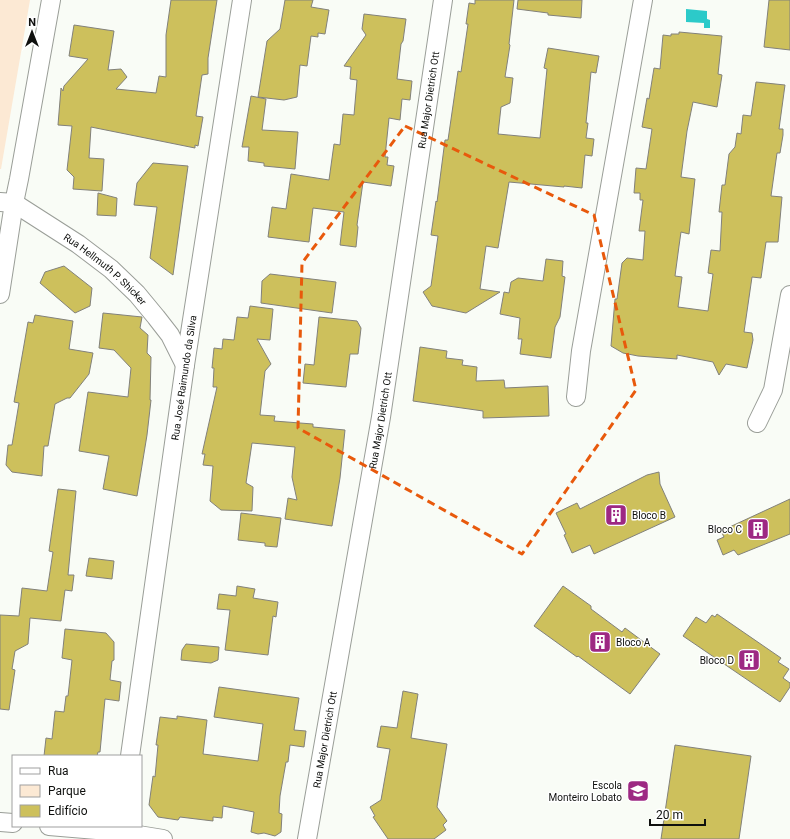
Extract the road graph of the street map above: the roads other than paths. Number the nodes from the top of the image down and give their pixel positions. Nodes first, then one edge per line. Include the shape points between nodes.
1 (51, 0) edge
2 (242, 0) edge
3 (443, 0) edge
4 (643, 0) edge
5 (7, 202) edge
6 (0, 294) edge
7 (790, 296) edge
8 (185, 365) junction
9 (576, 396) dead end
10 (757, 423) dead end
11 (130, 755) edge
12 (0, 822) edge
13 (12, 823) edge
14 (61, 827) edge
15 (120, 832) edge
16 (163, 839) edge
17 (306, 839) edge

1 - 5 street via 19,180
2 - 8 street, Rua José Raimundo da Silva
3 - 17 street, Rua Major Dietrich Ott via 381,417
4 - 9 street via 581,351
5 - 6 street
5 - 8 street, Rua Hellmuth P. Shicker via 78,244 111,269 137,294 170,335
7 - 10 street via 773,390
8 - 11 street, Rua José Raimundo da Silva
12 - 13 street
14 - 15 street
15 - 16 street

